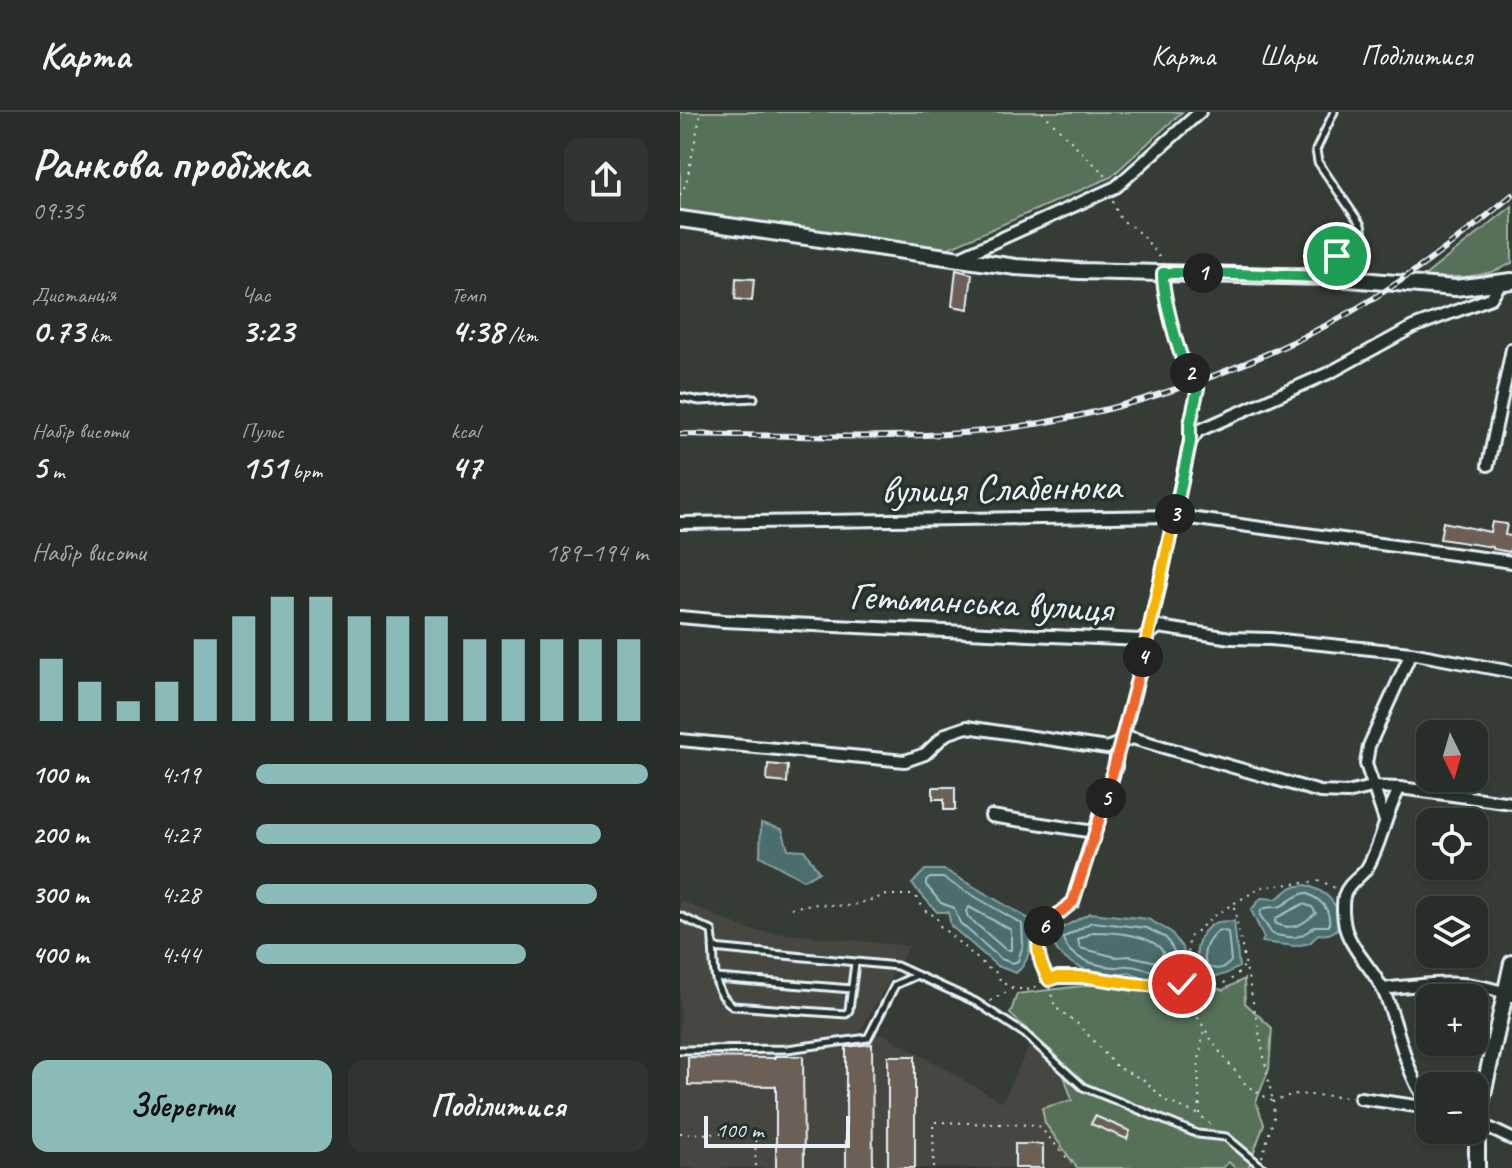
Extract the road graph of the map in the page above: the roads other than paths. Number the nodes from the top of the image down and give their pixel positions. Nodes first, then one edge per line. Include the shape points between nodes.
1 (1200, 112) edge
2 (1334, 112) edge
3 (680, 219) edge
4 (954, 260) junction
5 (1325, 277) junction
6 (1509, 278) edge
7 (1512, 349) edge
8 (680, 397) edge
9 (754, 398) dead end
10 (1488, 465) dead end
11 (1175, 516) junction
12 (680, 523) edge
13 (1512, 562) edge
14 (680, 617) edge
15 (1149, 635) junction
16 (1411, 653) junction
17 (1512, 672) edge
18 (680, 740) edge
19 (1119, 744) junction
20 (1372, 787) junction
21 (1400, 788) junction
22 (1512, 803) edge
23 (991, 816) dead end
24 (1385, 821) junction
25 (1094, 832) junction
26 (1075, 892) road end
27 (680, 916) edge
28 (713, 948) junction
29 (855, 963) junction
30 (1512, 963) edge
31 (918, 974) junction
32 (716, 978) junction
33 (852, 989) junction
34 (1383, 989) junction
35 (1508, 994) edge
36 (680, 1050) edge
37 (1488, 1072) edge
38 (1416, 1082) edge
39 (1360, 1098) road end
40 (1416, 1104) edge
41 (1488, 1127) edge
42 (1512, 1139) edge
43 (1476, 1144) edge
44 (1262, 1166) edge
45 (1477, 1168) edge

1 - 4 street via 1116,187
2 - 5 lane via 1316,150 1318,162 1364,233 1362,242 1330,263
3 - 4 street
4 - 5 street via 1079,271
5 - 6 street via 1455,288
6 - 11 street via 1491,298 1413,327 1331,372 1198,431 1190,442
7 - 10 street
8 - 9 lane
11 - 12 street, вулиця Слабенюка
11 - 13 street, вулиця Слабенюка
11 - 15 street
14 - 15 street, Гетьманська вулиця via 1125,640
15 - 16 street, Гетьманська вулиця via 1159,627
15 - 19 street
16 - 17 street, Гетьманська вулиця
16 - 20 street via 1369,746 1366,764
18 - 19 street via 905,761 967,727 1107,748
19 - 20 street via 1142,740 1320,792
19 - 25 street
20 - 21 street
20 - 24 street
21 - 22 street
21 - 24 street
23 - 25 street
24 - 34 street via 1365,870 1345,894 1345,929
25 - 26 street
27 - 28 lane via 708,927
28 - 29 lane
28 - 32 lane
29 - 31 lane via 897,966
29 - 33 lane
30 - 35 street
31 - 36 lane via 895,985 868,1038 787,1049
31 - 44 lane via 1025,1034 1083,1087 1198,1134 1226,1137
32 - 33 lane
32 - 33 lane via 733,1006 840,1015 849,1010
34 - 35 street via 1450,982
34 - 38 street
35 - 37 street
39 - 40 street
41 - 42 street
43 - 45 street

